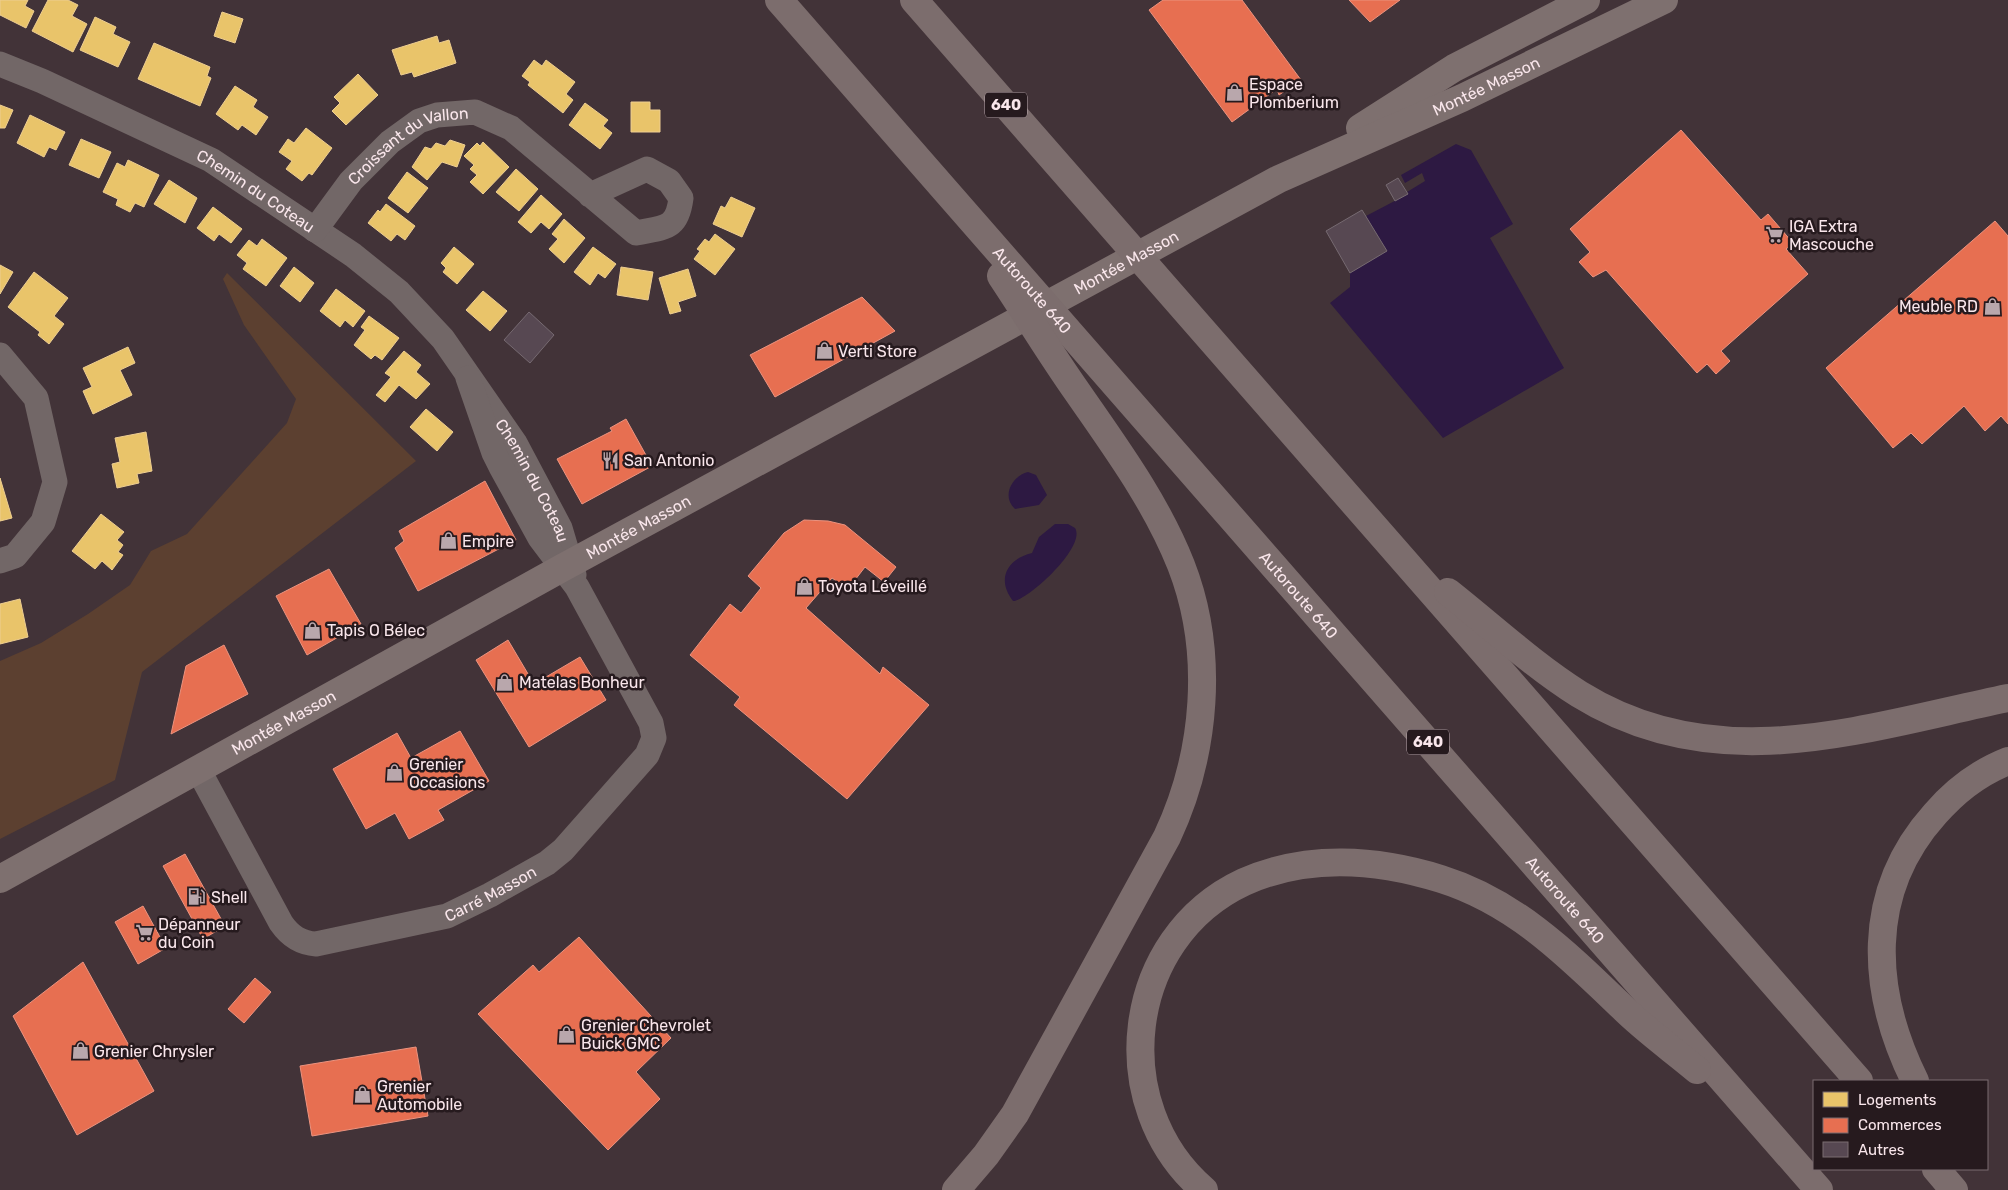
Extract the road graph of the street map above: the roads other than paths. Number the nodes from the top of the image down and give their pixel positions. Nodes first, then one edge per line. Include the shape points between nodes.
1 (779, 0) edge
2 (914, 0) edge
3 (1586, 0) edge
4 (1664, 0) edge
5 (0, 64) edge
6 (1279, 179) junction
7 (590, 195) dead end
8 (315, 230) junction
9 (998, 260) junction
10 (0, 355) edge
11 (1391, 546) junction
12 (0, 561) edge
13 (570, 573) junction
14 (2008, 698) edge
15 (2008, 761) edge
16 (198, 769) junction
17 (0, 879) edge
18 (1858, 1080) edge
19 (1915, 1080) edge
20 (1764, 1126) junction
21 (1937, 1170) edge
22 (1957, 1170) edge
23 (956, 1190) edge
24 (1204, 1190) edge
25 (1819, 1190) edge
26 (1954, 1190) edge
27 (1966, 1190) edge

1 - 9 highway via 949,195
2 - 11 highway, 640
3 - 6 main road, Montée Masson via 1454,68
4 - 6 main road, Montée Masson via 1462,98
5 - 8 street, Chemin du Coteau via 211,160
6 - 13 main road, Montée Masson
7 - 8 street, Croissant du Vallon via 511,128 475,112 437,115 419,121 390,142 351,181
8 - 13 street, Chemin du Coteau via 358,259 408,300 443,339 468,378 494,453 540,538
9 - 20 highway, Autoroute 640 / 640 via 1092,358
9 - 23 highway via 1068,377 1135,477 1181,565 1194,608 1201,654 1201,699 1196,748 1177,816 1157,857 1015,1114
10 - 12 street via 36,398 55,482 43,522 15,556
11 - 14 highway via 1580,694 1617,714 1683,735 1741,742 1806,740
11 - 18 highway, 640
13 - 16 main road, Montée Masson
13 - 16 street, Carré Masson via 651,723 652,746 564,850 469,907 447,916 327,942 309,943 292,936 281,923
15 - 19 highway via 1970,782 1930,820 1909,849 1888,898 1880,950 1883,985 1894,1031
16 - 17 main road, Montée Masson
20 - 24 highway via 1624,1009 1569,956 1494,902 1459,885 1415,872 1356,863 1317,863 1259,876 1212,902 1189,923 1169,949 1147,998 1142,1015 1140,1051 1148,1106 1175,1160
20 - 25 highway, Autoroute 640 / 640
21 - 26 highway
22 - 27 highway

